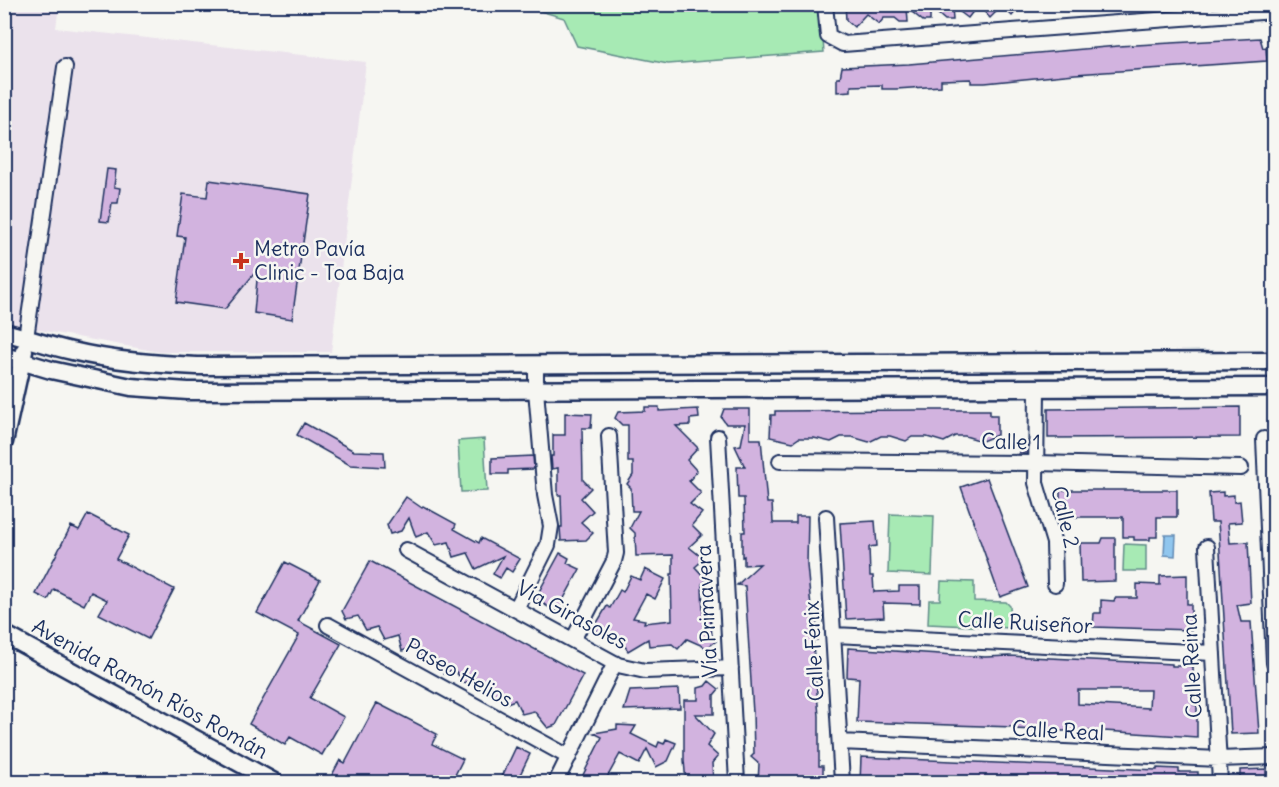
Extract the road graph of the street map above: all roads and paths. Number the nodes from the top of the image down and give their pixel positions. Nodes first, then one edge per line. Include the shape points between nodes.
1 (825, 4) edge
2 (1275, 11) edge
3 (65, 67) dead end
4 (4, 332) edge
5 (26, 338) junction
6 (4, 357) edge
7 (22, 361) junction
8 (1275, 361) edge
9 (1135, 362) junction
10 (956, 363) junction
11 (536, 364) junction
12 (1275, 387) edge
13 (1037, 388) junction
14 (536, 390) junction
15 (609, 436) dead end
16 (718, 437) dead end
17 (1264, 439) dead end
18 (4, 442) edge
19 (780, 461) dead end
20 (1036, 463) junction
21 (1241, 468) dead end
22 (826, 517) dead end
23 (1207, 547) dead end
24 (406, 550) dead end
25 (1054, 584) dead end
26 (516, 609) junction
27 (328, 626) dead end
28 (4, 634) edge
29 (834, 635) junction
30 (573, 640) junction
31 (1213, 653) junction
32 (615, 663) junction
33 (1275, 663) edge
34 (731, 668) junction
35 (840, 742) junction
36 (569, 757) junction
37 (1275, 757) edge
38 (1219, 759) junction
39 (274, 783) edge
40 (556, 783) edge
41 (737, 783) edge
42 (842, 783) edge
43 (1220, 783) edge

1 - 2 street via 828,36 843,44
3 - 5 street
4 - 5 street
5 - 7 street
5 - 11 street via 102,357 196,366
6 - 7 street
7 - 14 street via 131,387 188,391
7 - 18 street
8 - 9 street
9 - 10 street
9 - 13 street via 1122,369 1052,372 1039,380
10 - 11 street
10 - 13 street via 983,370 1020,370 1029,375
11 - 14 street
12 - 13 street
13 - 14 street
13 - 20 street, Calle 2
14 - 26 street via 551,526 548,545
15 - 30 street via 616,553
16 - 34 street, Vía Primavera
17 - 33 street
19 - 20 street, Calle 1
20 - 21 street, Calle 1
20 - 25 street, Calle 2 via 1035,483 1054,543
22 - 29 street, Calle Fénix
23 - 31 street, Calle Reina
24 - 26 street, Vía Girasoles
26 - 30 street, Vía Girasoles
27 - 36 street, Paseo Helios
28 - 39 street, Avenida Ramón Ríos Román
29 - 31 street, Calle Ruiseñor
29 - 35 street, Calle Fénix
30 - 32 street, Vía Girasoles
31 - 38 street, Calle Reina
32 - 34 street, Vía Girasoles via 645,670
32 - 36 street
34 - 41 street, Vía Primavera
35 - 38 street, Calle Real
35 - 42 street, Calle Fénix
36 - 40 street
37 - 38 street, Calle Real
38 - 43 street, Calle Reina

